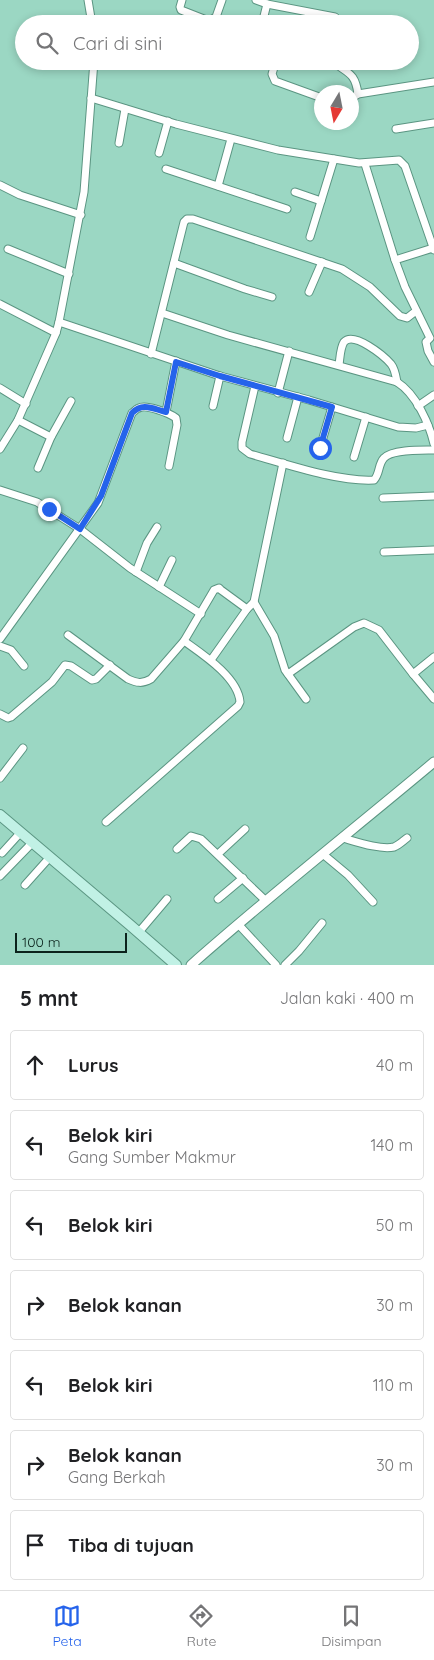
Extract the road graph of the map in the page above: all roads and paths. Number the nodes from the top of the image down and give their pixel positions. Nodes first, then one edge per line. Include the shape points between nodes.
1 (88, 0) edge
2 (182, 0) edge
3 (222, 0) edge
4 (256, 0) edge
5 (267, 4) junction
6 (90, 15) edge
7 (194, 15) edge
8 (217, 15) edge
9 (264, 15) edge
10 (324, 15) edge
11 (93, 70) edge
12 (273, 70) edge
13 (344, 70) edge
14 (434, 82) edge
15 (356, 85) edge
16 (314, 95) edge
17 (359, 95) edge
18 (91, 98) junction
19 (125, 108) junction
20 (168, 121) junction
21 (434, 123) edge
22 (396, 129) dead end
23 (231, 138) junction
24 (119, 143) dead end
25 (159, 153) dead end
26 (334, 159) junction
27 (365, 164) junction
28 (166, 169) dead end
29 (0, 185) edge
30 (218, 186) junction
31 (295, 192) dead end
32 (321, 201) junction
33 (287, 209) dead end
34 (81, 215) junction
35 (310, 238) dead end
36 (8, 249) dead end
37 (434, 249) edge
38 (395, 260) junction
39 (322, 262) junction
40 (174, 263) junction
41 (69, 274) junction
42 (310, 292) dead end
43 (272, 297) dead end
44 (0, 304) edge
45 (416, 311) junction
46 (162, 313) junction
47 (59, 322) junction
48 (56, 333) junction
49 (288, 351) junction
50 (152, 354) junction
51 (176, 362) junction
52 (434, 362) edge
53 (339, 365) junction
54 (220, 376) junction
55 (397, 382) junction
56 (255, 386) junction
57 (0, 388) edge
58 (278, 393) junction
59 (434, 395) edge
60 (298, 398) junction
61 (71, 401) dead end
62 (26, 404) junction
63 (213, 406) dead end
64 (418, 406) junction
65 (332, 407) junction
66 (166, 412) junction
67 (366, 418) junction
68 (18, 420) junction
69 (428, 425) junction
70 (51, 437) junction
71 (287, 438) dead end
72 (434, 444) edge
73 (320, 448) dead end
74 (0, 449) edge
75 (434, 450) edge
76 (354, 458) dead end
77 (283, 463) junction
78 (169, 466) dead end
79 (38, 468) dead end
80 (0, 490) edge
81 (434, 496) edge
82 (384, 498) dead end
83 (157, 527) dead end
84 (80, 529) junction
85 (434, 550) edge
86 (384, 552) dead end
87 (172, 560) dead end
88 (136, 572) junction
89 (159, 587) junction
90 (254, 602) junction
91 (247, 609) junction
92 (201, 614) junction
93 (68, 635) dead end
94 (0, 639) edge
95 (184, 641) junction
96 (0, 646) edge
97 (434, 657) edge
98 (211, 660) junction
99 (110, 665) junction
100 (24, 666) dead end
101 (288, 674) junction
102 (413, 674) junction
103 (306, 699) dead end
104 (434, 699) edge
105 (0, 714) edge
106 (23, 748) dead end
107 (434, 762) edge
108 (0, 778) edge
109 (1, 817) edge
110 (106, 822) dead end
111 (245, 829) dead end
112 (22, 832) junction
113 (343, 838) junction
114 (407, 838) dead end
115 (33, 842) junction
116 (177, 849) dead end
117 (2, 853) dead end
118 (218, 854) junction
119 (324, 855) junction
120 (50, 857) junction
121 (0, 876) edge
122 (243, 878) junction
123 (24, 885) dead end
124 (166, 899) dead end
125 (218, 899) dead end
126 (266, 901) junction
127 (373, 902) dead end
128 (322, 923) dead end
129 (238, 924) junction
130 (139, 932) junction
131 (176, 965) edge
132 (191, 965) edge
133 (276, 965) edge
134 (285, 965) edge

1 - 6 street
2 - 7 street via 181,10
3 - 8 street
4 - 5 street
5 - 9 street
5 - 10 street
11 - 18 street
12 - 16 street via 273,79
13 - 15 street via 354,77
14 - 17 street
18 - 19 street
18 - 34 street
19 - 20 street
19 - 24 street
20 - 23 street
20 - 25 street
21 - 22 street
23 - 26 street
23 - 30 street
26 - 27 street
26 - 32 street
27 - 37 street via 403,162
27 - 38 street
28 - 30 street
29 - 34 street
30 - 33 street
31 - 32 street
32 - 35 street
34 - 41 street
36 - 41 street
37 - 38 street
38 - 45 street
39 - 40 street via 187,219
39 - 42 street
39 - 45 street via 359,279 400,316 407,318
40 - 43 street
40 - 46 street
41 - 47 street
44 - 48 street
45 - 52 street via 430,338 426,347
46 - 49 street
46 - 50 street
47 - 48 street
47 - 50 street
48 - 62 street
49 - 53 street
49 - 58 street
50 - 51 street
51 - 54 street
51 - 66 street
53 - 55 street
53 - 55 street via 344,343 358,340 391,364
54 - 56 street
54 - 63 street
55 - 64 street
56 - 58 street
56 - 77 street via 242,448 250,454
57 - 62 street
58 - 60 street
59 - 64 street
60 - 65 street
60 - 71 street
61 - 70 street
62 - 68 street
64 - 69 street
65 - 67 street
65 - 73 street
66 - 78 street via 176,418 177,424
66 - 84 street via 142,406 132,413 101,496
67 - 69 street via 398,427
67 - 76 street
68 - 70 street
68 - 74 street
69 - 72 street
70 - 79 street
75 - 77 street via 406,451 387,456 374,480 344,478
77 - 90 street
80 - 84 street via 37,502
81 - 82 street
83 - 88 street
84 - 88 street
84 - 94 street
85 - 86 street
87 - 89 street
88 - 89 street
89 - 92 street
90 - 91 street
90 - 101 street via 274,636
91 - 92 street via 216,588
91 - 98 street
92 - 95 street
93 - 99 street
95 - 98 street
95 - 99 street via 145,683 137,683
96 - 100 street via 11,650
97 - 102 street
98 - 110 street via 240,696 238,706
99 - 105 street via 92,680 65,665 52,682 11,717
101 - 102 street via 364,623 379,630
101 - 103 street
102 - 104 street
106 - 108 street
107 - 113 street
109 - 112 main road
111 - 118 street
112 - 115 main road
112 - 117 street
113 - 114 street via 361,844 391,847
113 - 119 street
115 - 120 main road
115 - 121 street
116 - 118 street via 194,836 201,838
118 - 122 street
119 - 126 street
119 - 127 street
120 - 123 street
120 - 130 main road
122 - 125 street
122 - 126 street
124 - 130 street
126 - 129 street
128 - 134 street
129 - 132 street
129 - 133 street
130 - 131 main road

